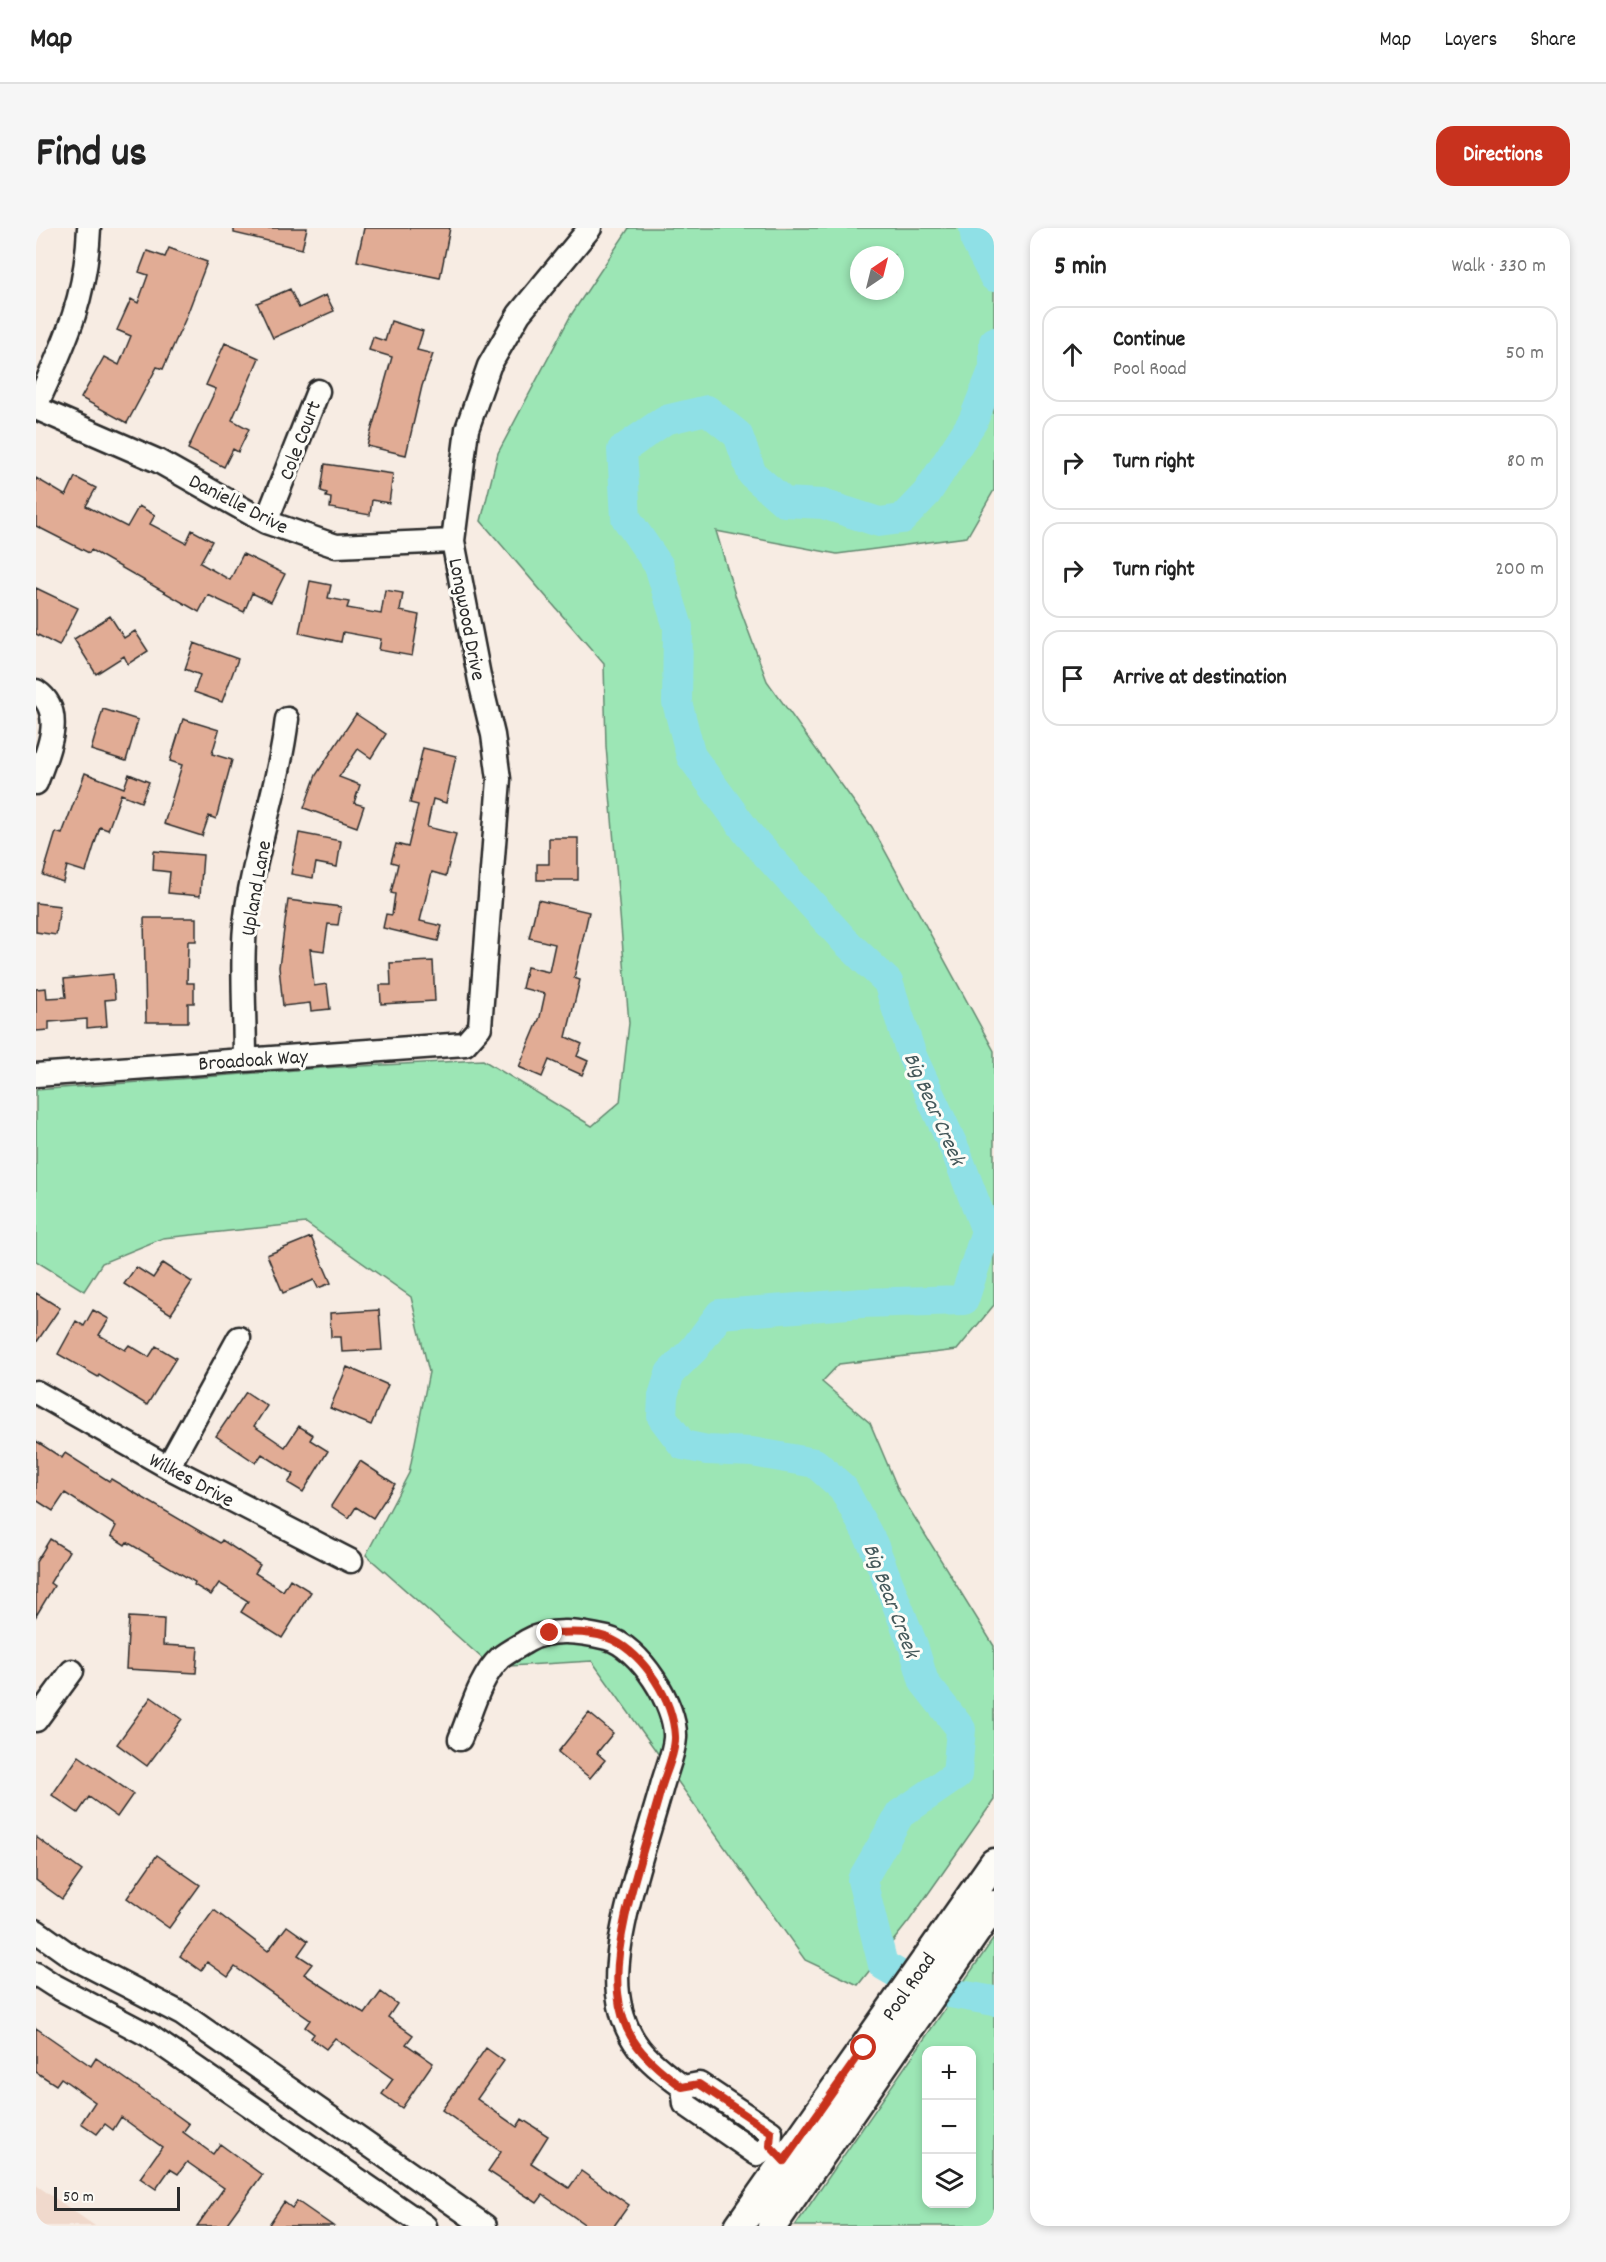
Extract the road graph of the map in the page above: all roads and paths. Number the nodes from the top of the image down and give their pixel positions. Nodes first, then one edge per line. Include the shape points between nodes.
1 (89, 228) edge
2 (590, 228) edge
3 (318, 391) dead end
4 (36, 407) edge
5 (266, 522) junction
6 (453, 541) junction
7 (36, 691) edge
8 (287, 719) dead end
9 (36, 783) edge
10 (469, 1041) joint
11 (245, 1060) junction
12 (36, 1075) edge
13 (239, 1338) dead end
14 (36, 1392) edge
15 (168, 1467) junction
16 (351, 1561) dead end
17 (72, 1671) dead end
18 (36, 1720) edge
19 (460, 1739) dead end
20 (994, 1863) edge
21 (994, 1905) edge
22 (36, 1931) edge
23 (36, 1974) edge
24 (198, 2025) junction
25 (176, 2055) junction
26 (874, 2056) junction
27 (682, 2087) junction
28 (730, 2104) junction
29 (327, 2116) junction
30 (714, 2124) junction
31 (306, 2145) junction
32 (787, 2161) junction
33 (452, 2203) junction
34 (425, 2226) edge
35 (436, 2226) edge
36 (485, 2226) edge
37 (739, 2226) edge
38 (772, 2226) edge

1 - 4 street via 87,268 71,329
2 - 6 street, Longwood Drive via 519,314 489,366 467,429
3 - 5 street, Cole Court
4 - 5 street, Danielle Drive via 158,461
5 - 6 street, Danielle Drive via 336,546
6 - 10 street, Longwood Drive via 500,779 480,1027
7 - 9 street via 52,711 54,725
8 - 11 street, Upland Lane via 282,761 250,891 244,941
10 - 11 street, Broadoak Way
11 - 12 street, Broadoak Way
13 - 15 street
14 - 15 street, Wilkes Drive
15 - 16 street, Wilkes Drive
17 - 18 street
19 - 27 street via 486,1677 500,1658 530,1639 550,1633 578,1632 612,1640 642,1663 666,1699 675,1737 619,1942 618,1994 631,2040 649,2062
20 - 26 main road, Pool Road
21 - 26 main road, Pool Road
22 - 24 street via 74,1958
23 - 25 street via 148,2035
24 - 25 street
24 - 29 street
25 - 31 street
26 - 32 main road, Pool Road
27 - 28 street via 699,2084
27 - 30 street via 685,2104
28 - 30 street
28 - 32 street via 771,2132
29 - 31 street
29 - 33 street
30 - 32 street via 757,2154
31 - 34 street
32 - 37 main road, Pool Road
32 - 38 main road, Pool Road
33 - 35 street
33 - 36 street

